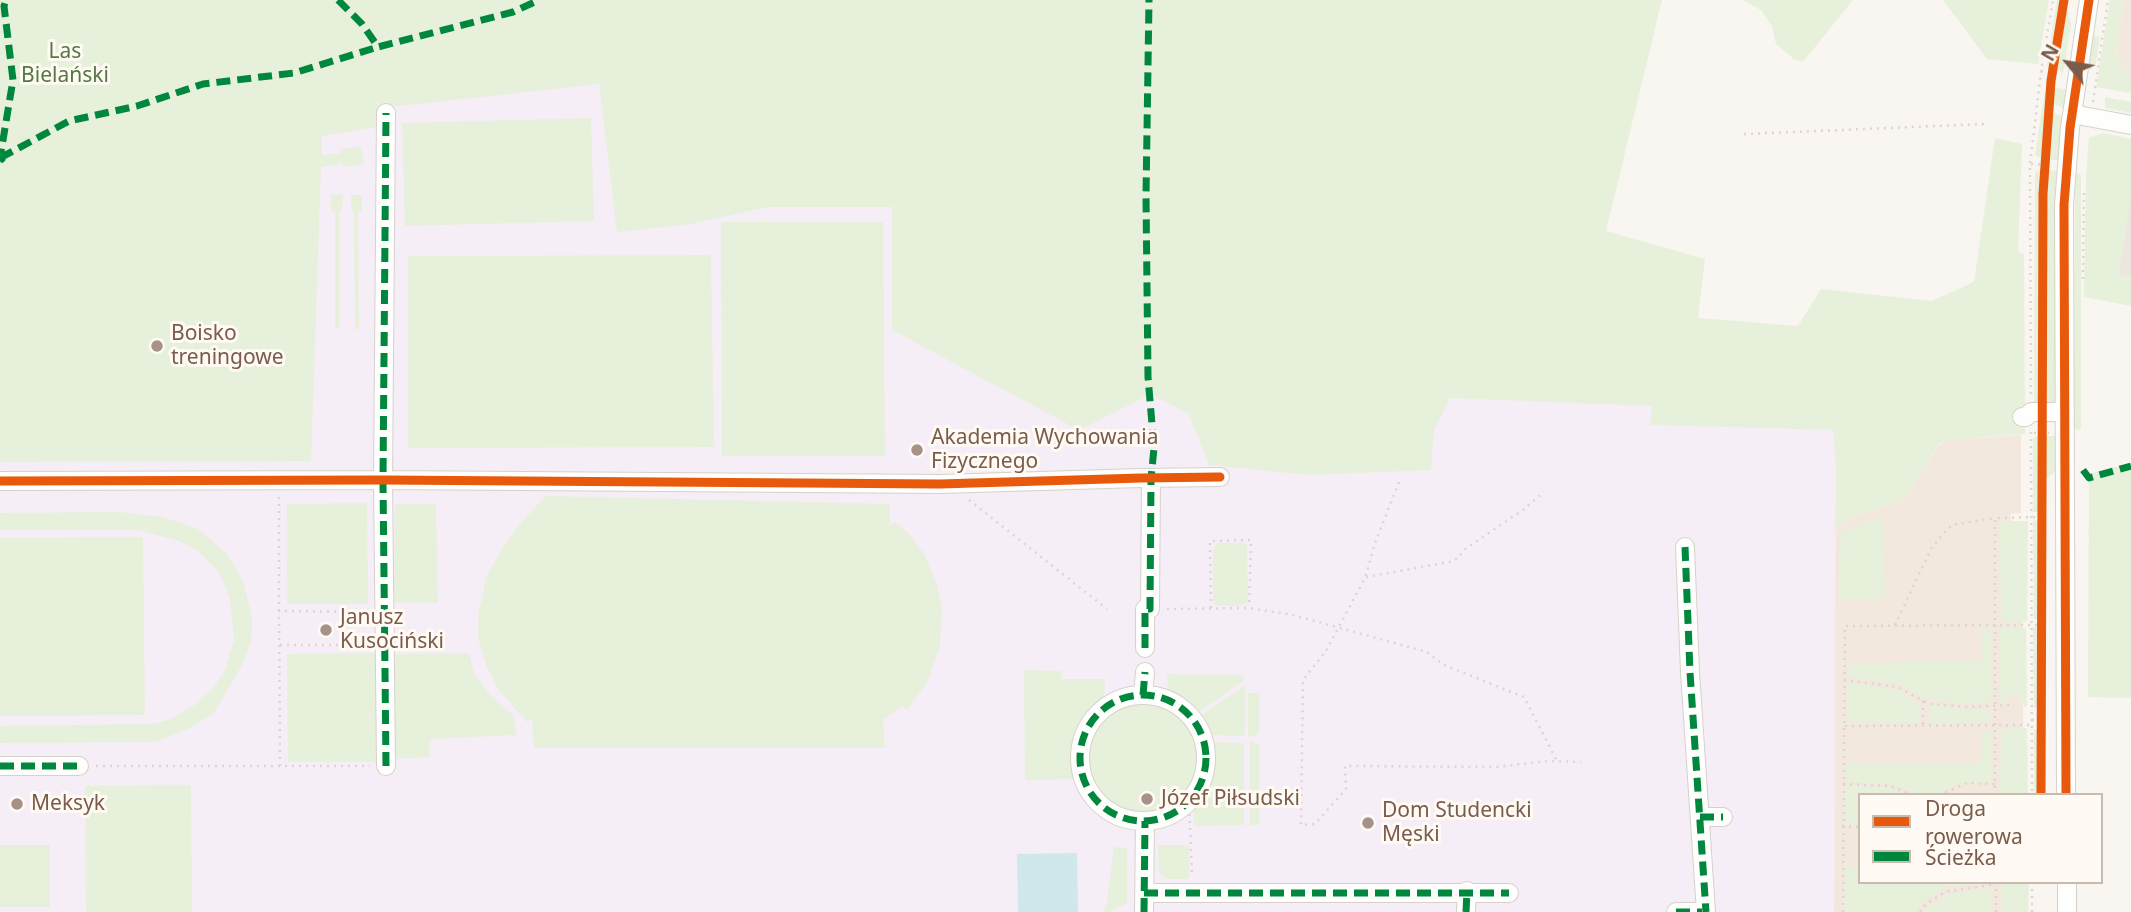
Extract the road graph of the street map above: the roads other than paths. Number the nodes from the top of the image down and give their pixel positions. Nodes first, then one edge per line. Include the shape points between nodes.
1 (2089, 0) edge
2 (386, 113) dead end
3 (2071, 114) junction
4 (2131, 125) edge
5 (2065, 412) junction
6 (2022, 417) dead end
7 (1220, 477) dead end
8 (1150, 479) junction
9 (383, 480) junction
10 (0, 481) edge
11 (1685, 547) dead end
12 (1145, 648) dead end
13 (1145, 672) dead end
14 (1143, 695) junction
15 (386, 765) road end
16 (0, 766) edge
17 (79, 766) road end
18 (2066, 793) edge
19 (1700, 817) junction
20 (1723, 817) dead end
21 (1145, 821) junction
22 (2067, 884) edge
23 (1467, 891) junction
24 (1144, 893) junction
25 (1509, 893) dead end
26 (1144, 912) edge
27 (1466, 912) edge
28 (1676, 912) edge
29 (1704, 912) edge
30 (2067, 912) edge

1 - 3 street
2 - 9 street
3 - 4 street
3 - 5 street via 2064,196
5 - 6 street via 2031,412
5 - 18 street
7 - 8 street
8 - 9 street via 949,484
8 - 12 street via 1150,609 1145,609
9 - 10 street
9 - 15 street
11 - 19 street
13 - 14 street
14 - 21 street via 1165,698 1182,708 1204,739 1207,759 1203,778 1181,809
14 - 21 street via 1104,708 1089,725 1081,746 1080,769 1088,790 1102,807 1122,818
16 - 17 street
19 - 20 street
19 - 29 street
21 - 24 street
22 - 30 street
23 - 24 street
23 - 25 street
23 - 27 street
24 - 26 street
28 - 29 street

